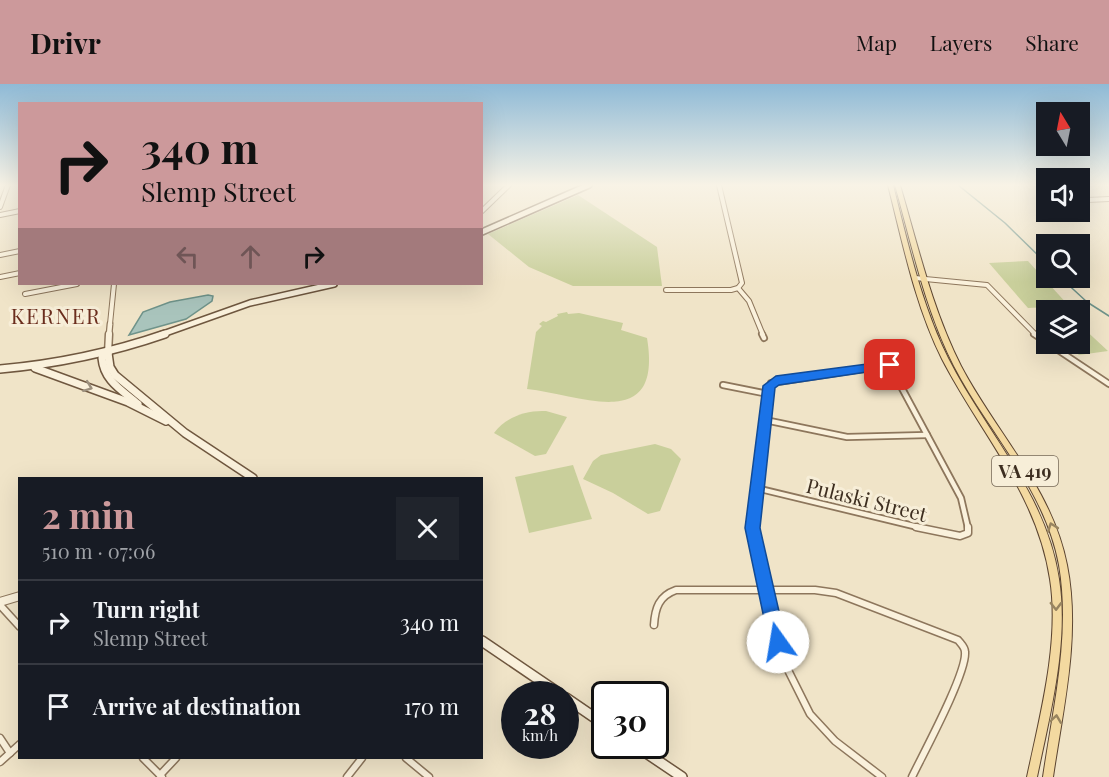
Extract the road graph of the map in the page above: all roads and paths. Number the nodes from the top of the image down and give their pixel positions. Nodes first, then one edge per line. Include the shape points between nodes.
1 (515, 217) edge
2 (727, 217) edge
3 (900, 217) edge
4 (905, 217) edge
5 (483, 232) edge
6 (18, 251) edge
7 (0, 255) edge
8 (18, 273) edge
9 (0, 277) edge
10 (920, 278) junction
11 (72, 285) edge
12 (114, 285) edge
13 (330, 285) edge
14 (738, 288) junction
15 (666, 290) dead end
16 (25, 294) dead end
17 (110, 324) joint
18 (764, 338) dead end
19 (882, 343) dead end
20 (108, 353) junction
21 (890, 365) junction
22 (33, 367) junction
23 (0, 369) edge
24 (1109, 384) edge
25 (723, 385) dead end
26 (768, 394) junction
27 (142, 407) junction
28 (765, 420) junction
29 (178, 427) junction
30 (927, 435) junction
31 (252, 477) edge
32 (756, 488) junction
33 (766, 590) junction
34 (18, 597) edge
35 (0, 603) edge
36 (654, 624) dead end
37 (18, 625) edge
38 (483, 642) edge
39 (541, 681) edge
40 (0, 738) edge
41 (18, 746) edge
42 (10, 753) junction
43 (144, 759) edge
44 (175, 759) edge
45 (361, 759) edge
46 (407, 759) edge
47 (655, 759) edge
48 (0, 762) edge
49 (161, 776) edge
50 (347, 777) edge
51 (429, 777) edge
52 (682, 777) edge
53 (882, 777) edge
54 (912, 777) edge
55 (1032, 777) edge
56 (1048, 777) edge

1 - 5 main road
2 - 14 street via 743,280
3 - 10 main road, VA 419
4 - 10 main road, VA 419
6 - 7 street
8 - 9 street
10 - 24 street via 989,286 1022,324
10 -> 55 main road, VA 419 via 928,320 945,357 1023,485 1047,544 1057,622
56 -> 10 main road, VA 419 via 1067,627 1063,563 1036,489 961,372
11 - 16 street
12 - 17 street
13 - 20 main road via 250,303
14 - 15 street
14 - 18 street via 749,301
17 - 20 street
19 - 21 street
20 - 22 main road
20 - 27 main road via 102,358 106,377
20 - 29 main road via 115,375
21 - 26 street via 776,381 769,386
21 - 30 street
22 - 23 main road
22 -> 27 main road
25 - 26 street
26 - 28 street
27 - 29 main road
28 - 30 street via 847,437
28 - 32 street
29 - 31 main road
30 - 32 street, Pulaski Street via 961,498 969,530 966,535 938,532
32 - 33 street via 753,528
33 - 36 street via 670,592 658,602
33 - 53 street via 783,660 810,714 835,741
33 - 54 street via 836,593 960,643 966,651 959,673
34 - 35 street
35 - 37 street
38 - 39 main road
40 - 42 street
41 - 42 street
42 - 48 street
43 - 49 street
44 - 49 street
45 - 50 street
46 - 51 street
47 - 52 main road

